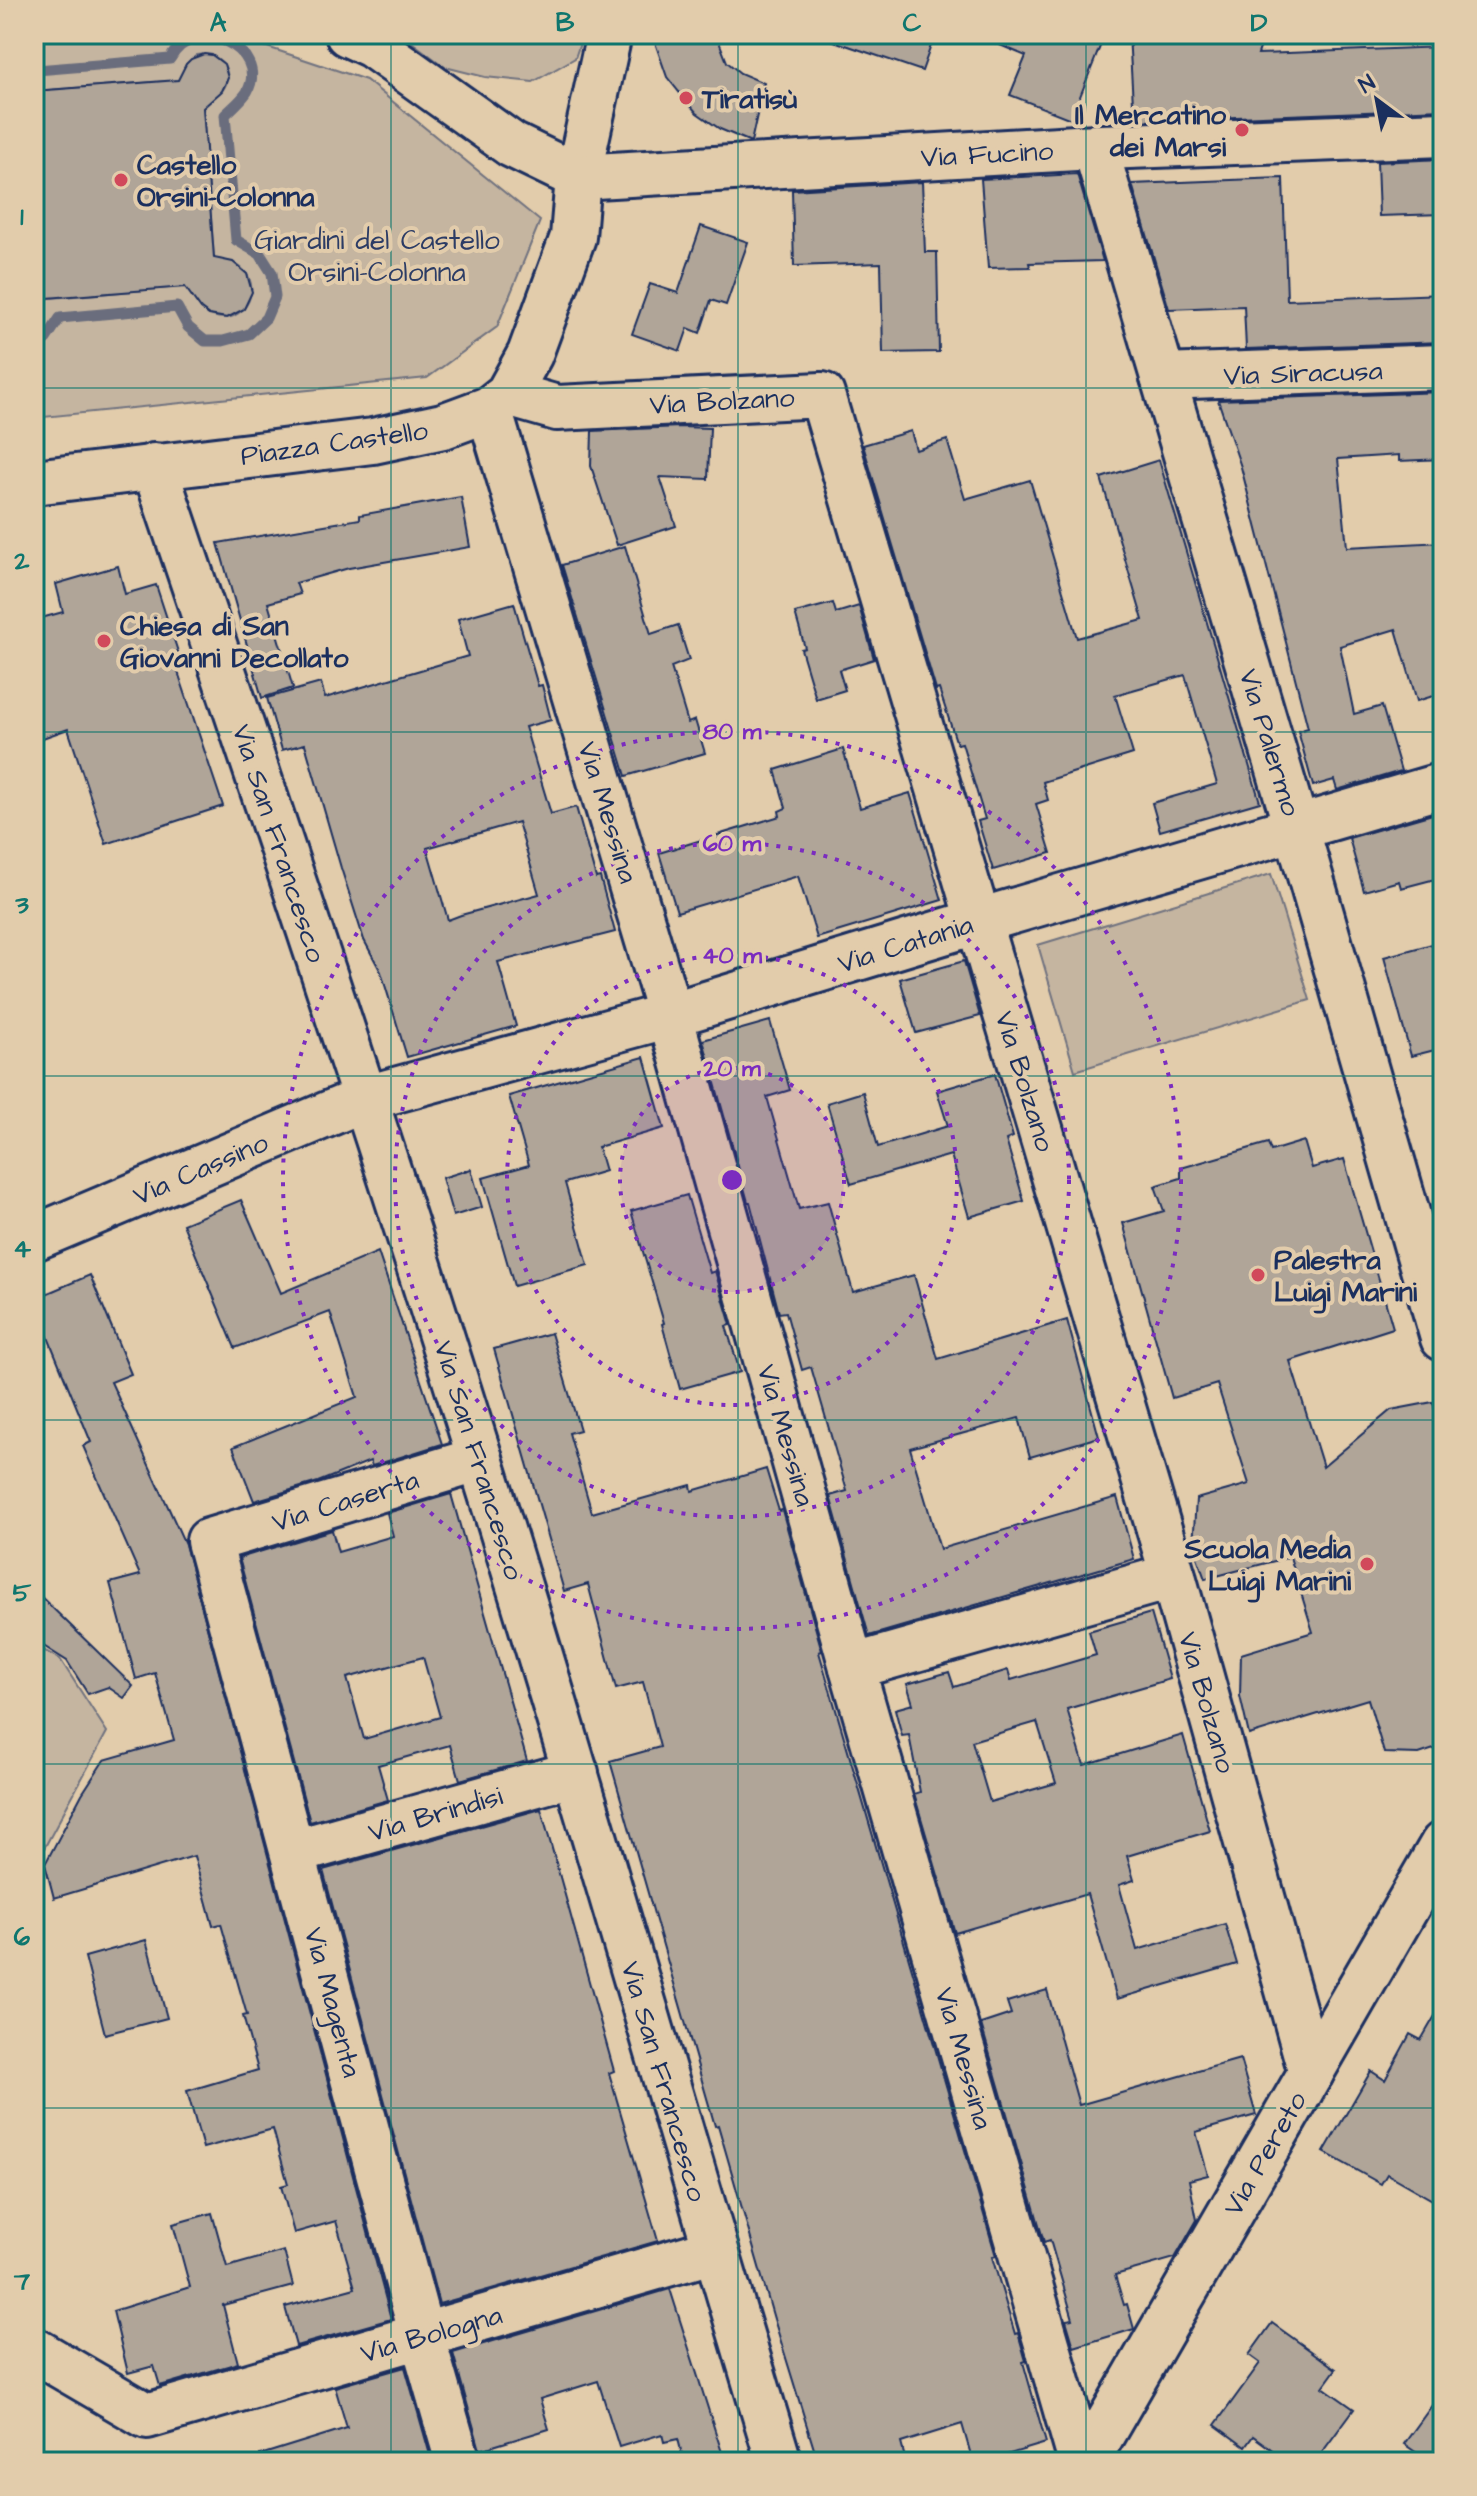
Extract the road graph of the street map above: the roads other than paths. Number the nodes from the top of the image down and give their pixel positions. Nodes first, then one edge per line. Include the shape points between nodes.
1 (348, 34) edge
2 (609, 34) edge
3 (1443, 134) edge
4 (1095, 147) junction
5 (578, 177) junction
6 (1443, 367) edge
7 (1163, 377) junction
8 (498, 401) junction
9 (154, 466) junction
10 (34, 482) edge
11 (1443, 785) edge
12 (1296, 827) junction
13 (979, 921) junction
14 (670, 1015) junction
15 (366, 1098) junction
16 (34, 1238) edge
17 (1443, 1338) edge
18 (480, 1459) junction
19 (209, 1541) joint
20 (1173, 1576) junction
21 (852, 1667) junction
22 (576, 1773) junction
23 (1443, 1844) edge
24 (294, 1852) junction
25 (1311, 2073) junction
26 (715, 2250) junction
27 (422, 2336) junction
28 (34, 2350) edge
29 (458, 2462) edge
30 (779, 2462) edge
31 (1084, 2462) edge

1 - 5 street via 372,45 512,145
2 - 5 street
3 - 4 street, Via Fucino
4 - 5 street, Via Fucino
4 - 7 street, Via Palermo
5 - 8 street via 573,237 530,354
6 - 7 street, Via Siracusa
7 - 12 street, Via Palermo
8 - 9 street, Piazza Castello via 443,426 373,441
8 - 13 street, Via Bolzano via 557,408 822,395
8 - 14 street, Via Messina
9 - 10 street, Piazza Castello
9 - 15 street, Via San Francesco
11 - 12 street, Via Catania
12 - 13 street, Via Catania
12 - 17 street, Via Palermo
13 - 14 street, Via Catania
13 - 20 street, Via Bolzano
14 - 15 street, Via Catania
14 - 21 street, Via Messina
15 - 16 street, Via Cassino
15 - 18 street, Via San Francesco
18 - 19 street, Via Caserta
18 - 22 street, Via San Francesco
19 - 24 street, Via Magenta
20 - 21 street
20 - 25 street, Via Bolzano
21 - 31 street, Via Messina
22 - 24 street, Via Brindisi
22 - 26 street, Via San Francesco
23 - 25 street, Via Pereto
24 - 27 street, Via Magenta
25 - 31 street, Via Pereto
26 - 27 street, Via Bologna
26 - 30 street, Via San Francesco
27 - 28 street, Via Bologna via 147,2416
27 - 29 street, Via Magenta

